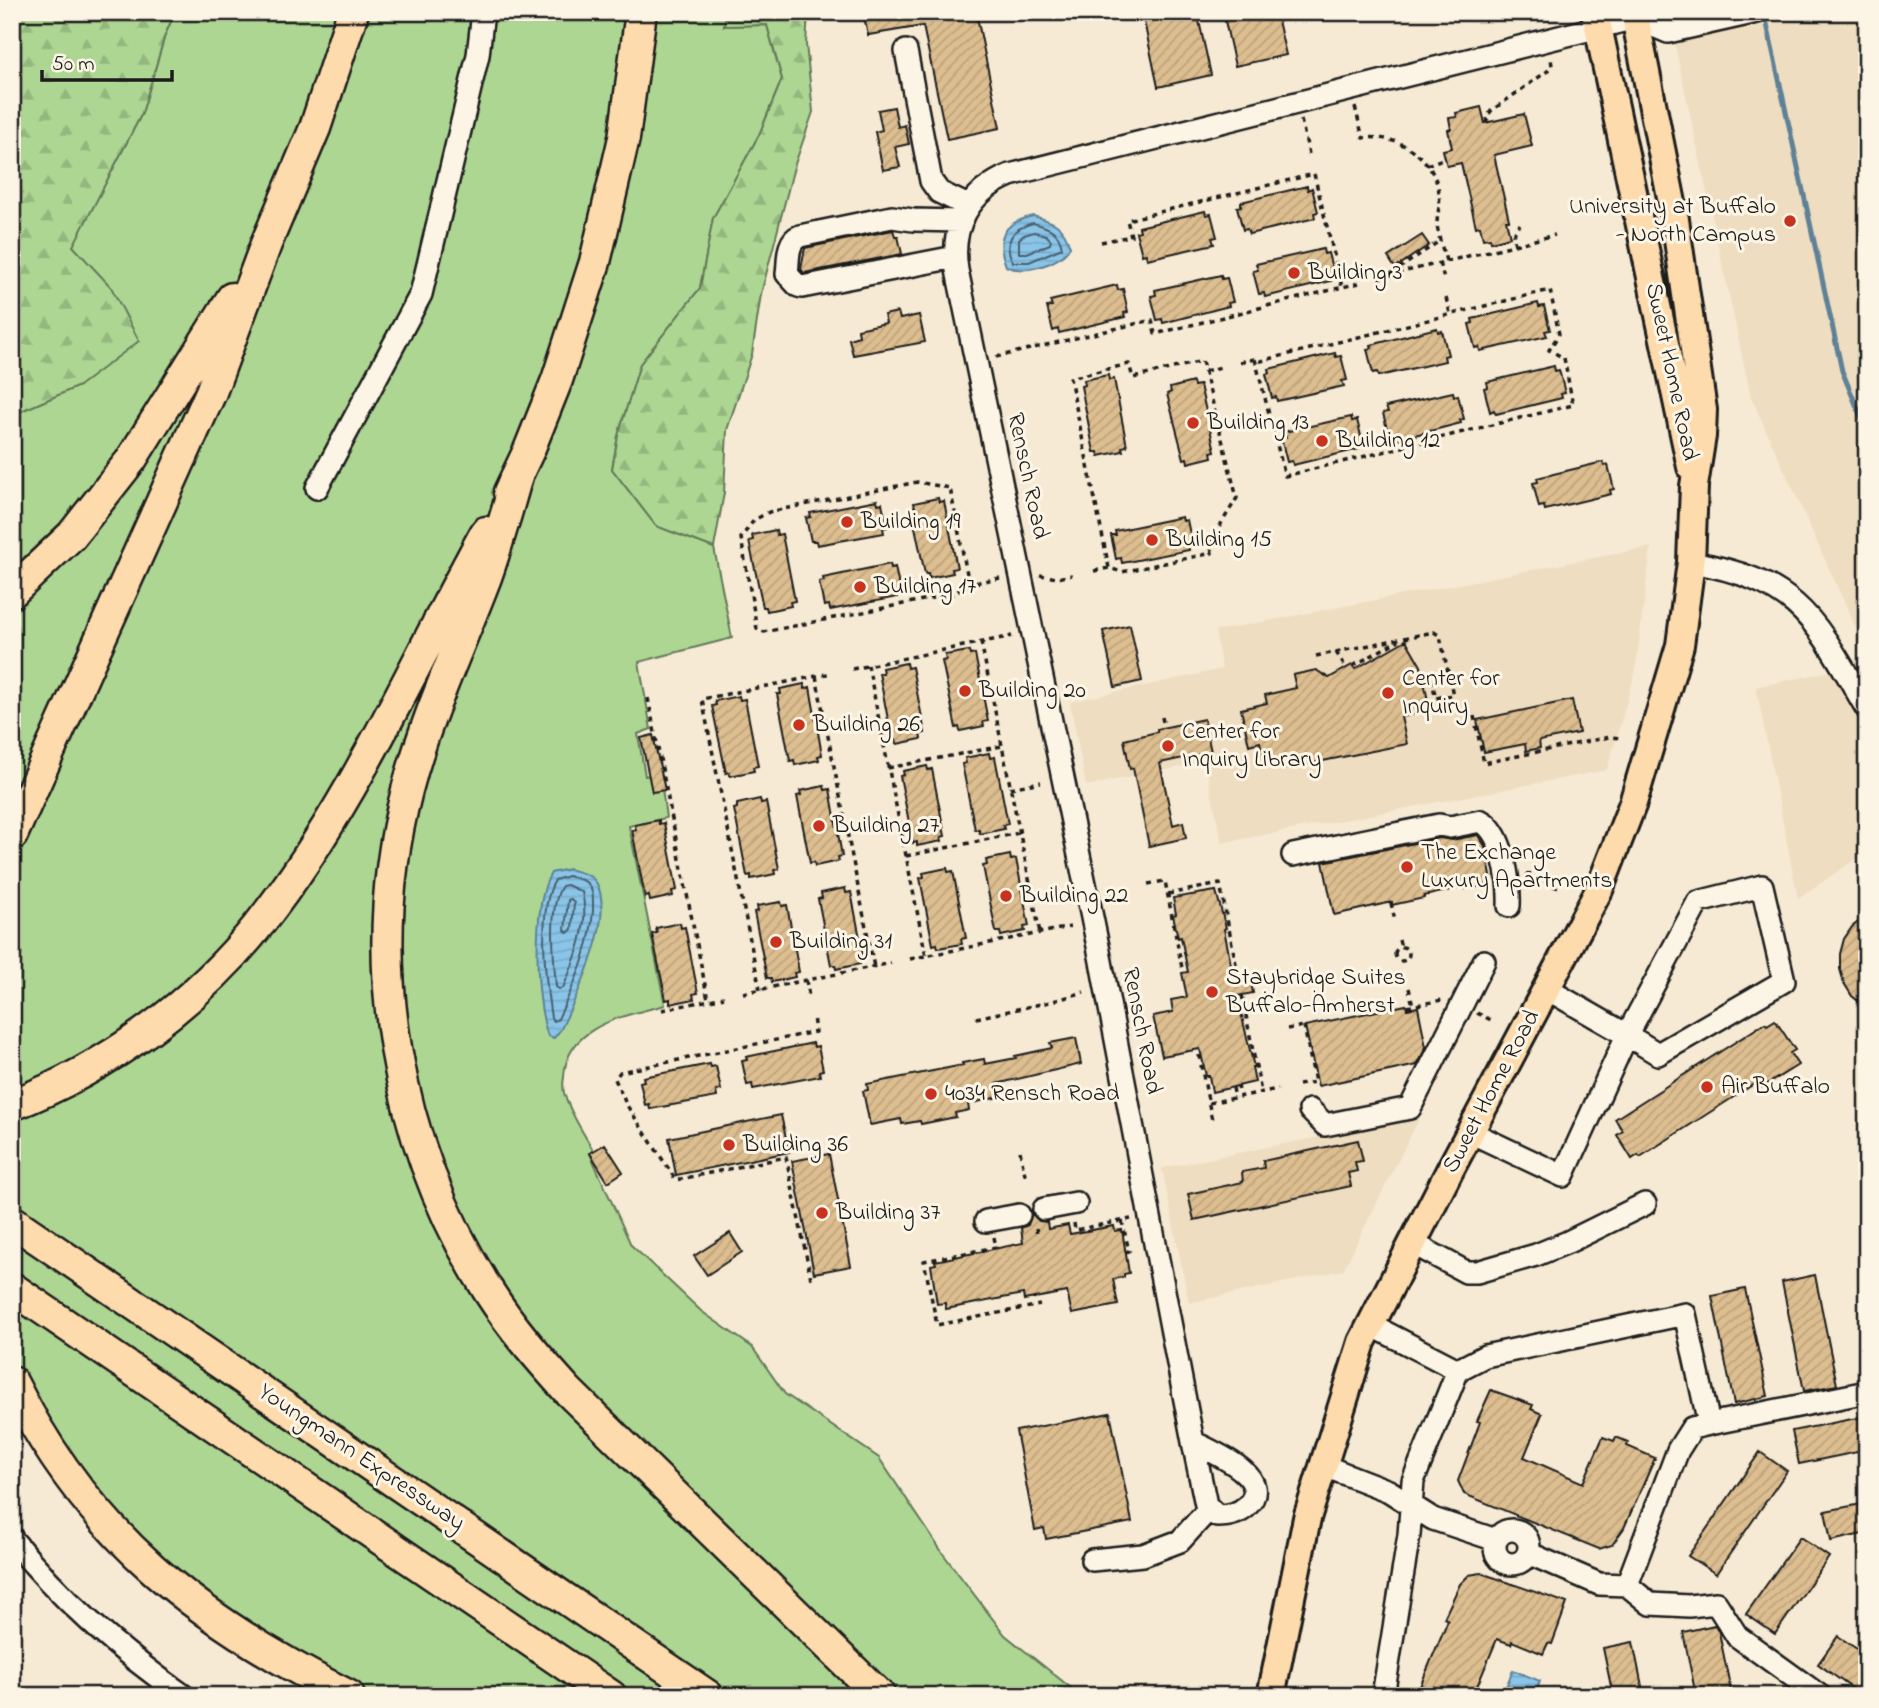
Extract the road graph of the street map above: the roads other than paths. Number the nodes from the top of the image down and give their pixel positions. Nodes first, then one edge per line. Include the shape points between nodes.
1 (353, 12) edge
2 (483, 12) edge
3 (642, 12) edge
4 (1757, 12) edge
5 (1638, 14) edge
6 (1597, 20) edge
7 (906, 51) dead end
8 (964, 214) junction
9 (266, 244) junction
10 (955, 257) junction
11 (517, 476) junction
12 (1694, 486) junction
13 (317, 488) dead end
14 (1691, 562) junction
15 (12, 592) edge
16 (1867, 709) edge
17 (12, 835) edge
18 (1293, 855) dead end
19 (1509, 906) dead end
20 (1484, 961) dead end
21 (1547, 989) junction
22 (1627, 1035) junction
23 (21, 1101) edge
24 (1310, 1110) dead end
25 (1470, 1132) junction
26 (1645, 1204) dead end
27 (1074, 1209) road end
28 (1019, 1214) dead end
29 (1040, 1219) road end
30 (12, 1221) edge
31 (990, 1227) road end
32 (1412, 1243) junction
33 (18, 1291) edge
34 (1371, 1325) junction
35 (1458, 1370) junction
36 (12, 1382) edge
37 (1867, 1392) edge
38 (1709, 1424) junction
39 (1193, 1442) junction
40 (1322, 1465) junction
41 (1411, 1505) junction
42 (1209, 1509) junction
43 (12, 1539) edge
44 (1092, 1560) dead end
45 (1627, 1585) junction
46 (184, 1696) edge
47 (349, 1696) edge
48 (611, 1696) edge
49 (708, 1696) edge
50 (880, 1696) edge
51 (1271, 1696) edge
52 (1383, 1696) edge
53 (1820, 1696) edge

1 - 9 highway via 315,128
2 - 13 street via 478,55 421,294
3 - 11 highway via 624,138 597,253 557,380
4 - 5 street via 1668,32
5 - 6 street
5 - 12 main road, Sweet Home Road via 1703,410
6 - 8 street via 1025,171 997,180 976,196
6 - 12 main road, Sweet Home Road
7 - 8 street via 932,181
8 - 10 street, Rensch Road
8 - 10 street via 914,220 892,217 794,238 787,274 802,287
9 - 15 highway via 131,460 72,535
9 - 17 highway via 211,392
10 - 39 street, Rensch Road via 1099,951
11 - 23 highway via 349,788 261,922 219,969 147,1030 94,1066
11 - 50 highway via 487,574 425,730 394,847 387,935 389,999 412,1121 457,1236 526,1343 595,1418
12 - 14 main road, Sweet Home Road
14 - 16 street via 1754,578 1799,606 1822,632
14 - 21 main road, Sweet Home Road via 1680,645 1633,803 1598,890
18 - 19 street via 1438,825 1481,821 1492,828 1499,843
20 - 24 street via 1410,1108 1325,1125
21 - 22 street
21 - 25 main road, Sweet Home Road
22 - 22 street via 1698,902 1762,886 1784,981 1658,1054
22 - 25 street via 1563,1176
25 - 32 main road, Sweet Home Road
26 - 32 street via 1536,1255 1477,1272 1466,1272
27 - 29 street
28 - 31 street
30 - 49 highway, Youngmann Expressway
32 - 34 main road, Sweet Home Road
33 - 48 highway
34 - 35 street
34 - 40 main road, Sweet Home Road
35 - 38 street via 1485,1356 1685,1314
35 - 41 street via 1413,1481
36 - 47 highway via 73,1483 146,1564 242,1637
37 - 38 street
38 - 45 street via 1692,1428 1678,1450
39 - 42 street, Rensch Road
39 - 42 street via 1242,1468 1254,1486 1254,1498 1237,1513 1217,1516
40 - 41 street via 1389,1491
40 - 51 main road, Sweet Home Road
41 - 45 street via 1433,1518 1496,1540 1497,1554 1506,1563 1521,1562 1528,1553 1599,1584
41 - 52 street
42 - 44 street via 1180,1541 1143,1555
43 - 46 street via 103,1636
45 - 53 street via 1650,1604 1716,1603 1737,1636

